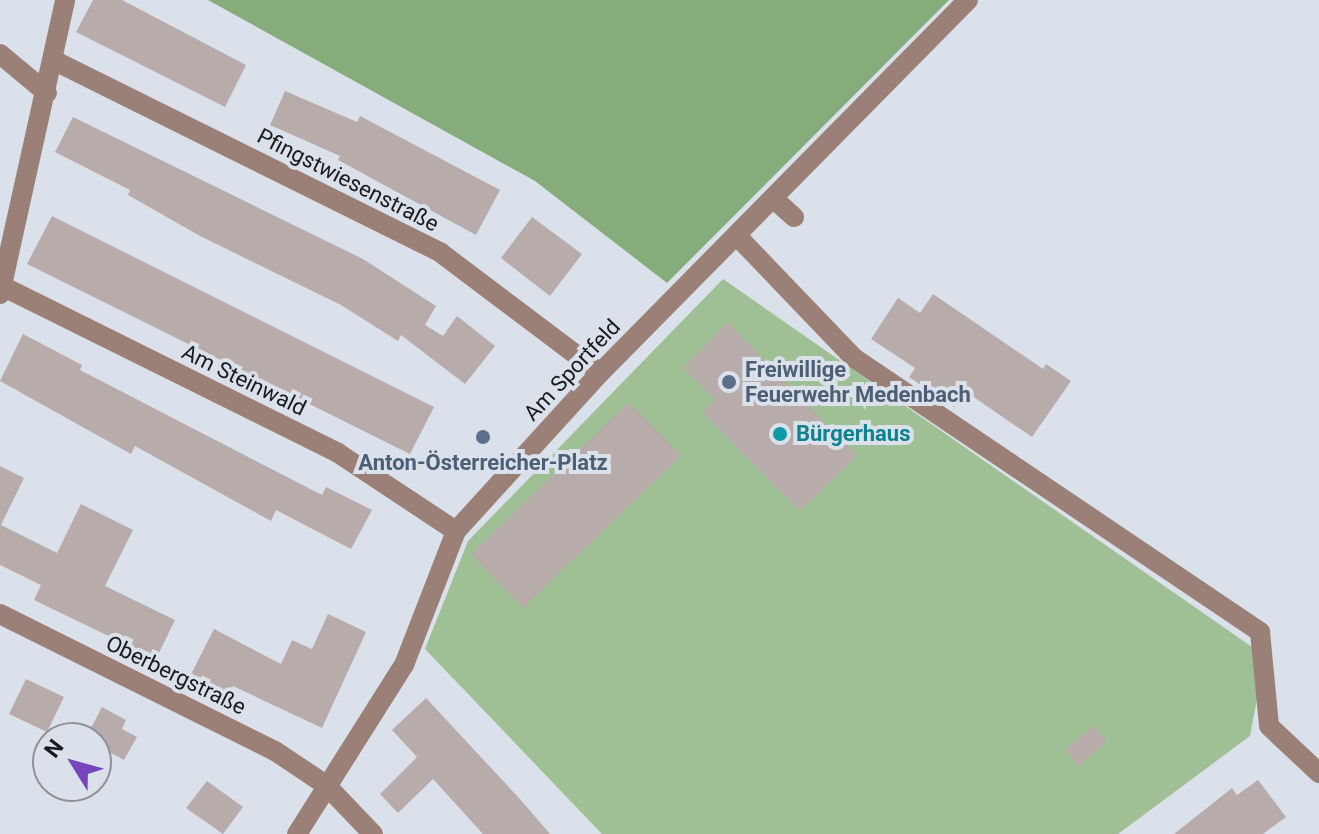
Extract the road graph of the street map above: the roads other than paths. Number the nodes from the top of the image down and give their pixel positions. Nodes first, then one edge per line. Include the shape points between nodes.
1 (65, 0) edge
2 (968, 0) edge
3 (0, 54) edge
4 (55, 61) junction
5 (47, 93) junction
6 (774, 199) junction
7 (794, 217) dead end
8 (6, 233) edge
9 (737, 236) junction
10 (1, 290) edge
11 (600, 373) junction
12 (456, 531) junction
13 (0, 614) edge
14 (1319, 773) edge
15 (326, 785) junction
16 (297, 834) edge
17 (373, 834) edge

1 - 4 street
2 - 6 street, Am Sportfeld
3 - 5 street
4 - 5 street
4 - 11 street, Pfingstwiesenstraße via 441,253
5 - 8 street
6 - 7 street
6 - 9 street, Am Sportfeld
8 - 10 street
9 - 11 street, Am Sportfeld
9 - 14 street via 854,358 1260,632 1269,726
10 - 12 street, Am Steinwald via 338,453
11 - 12 street, Am Sportfeld
12 - 15 street, Am Sportfeld via 404,665
13 - 15 street, Oberbergstraße via 275,751
15 - 16 street, Am Sportfeld
15 - 17 street, Oberbergstraße

